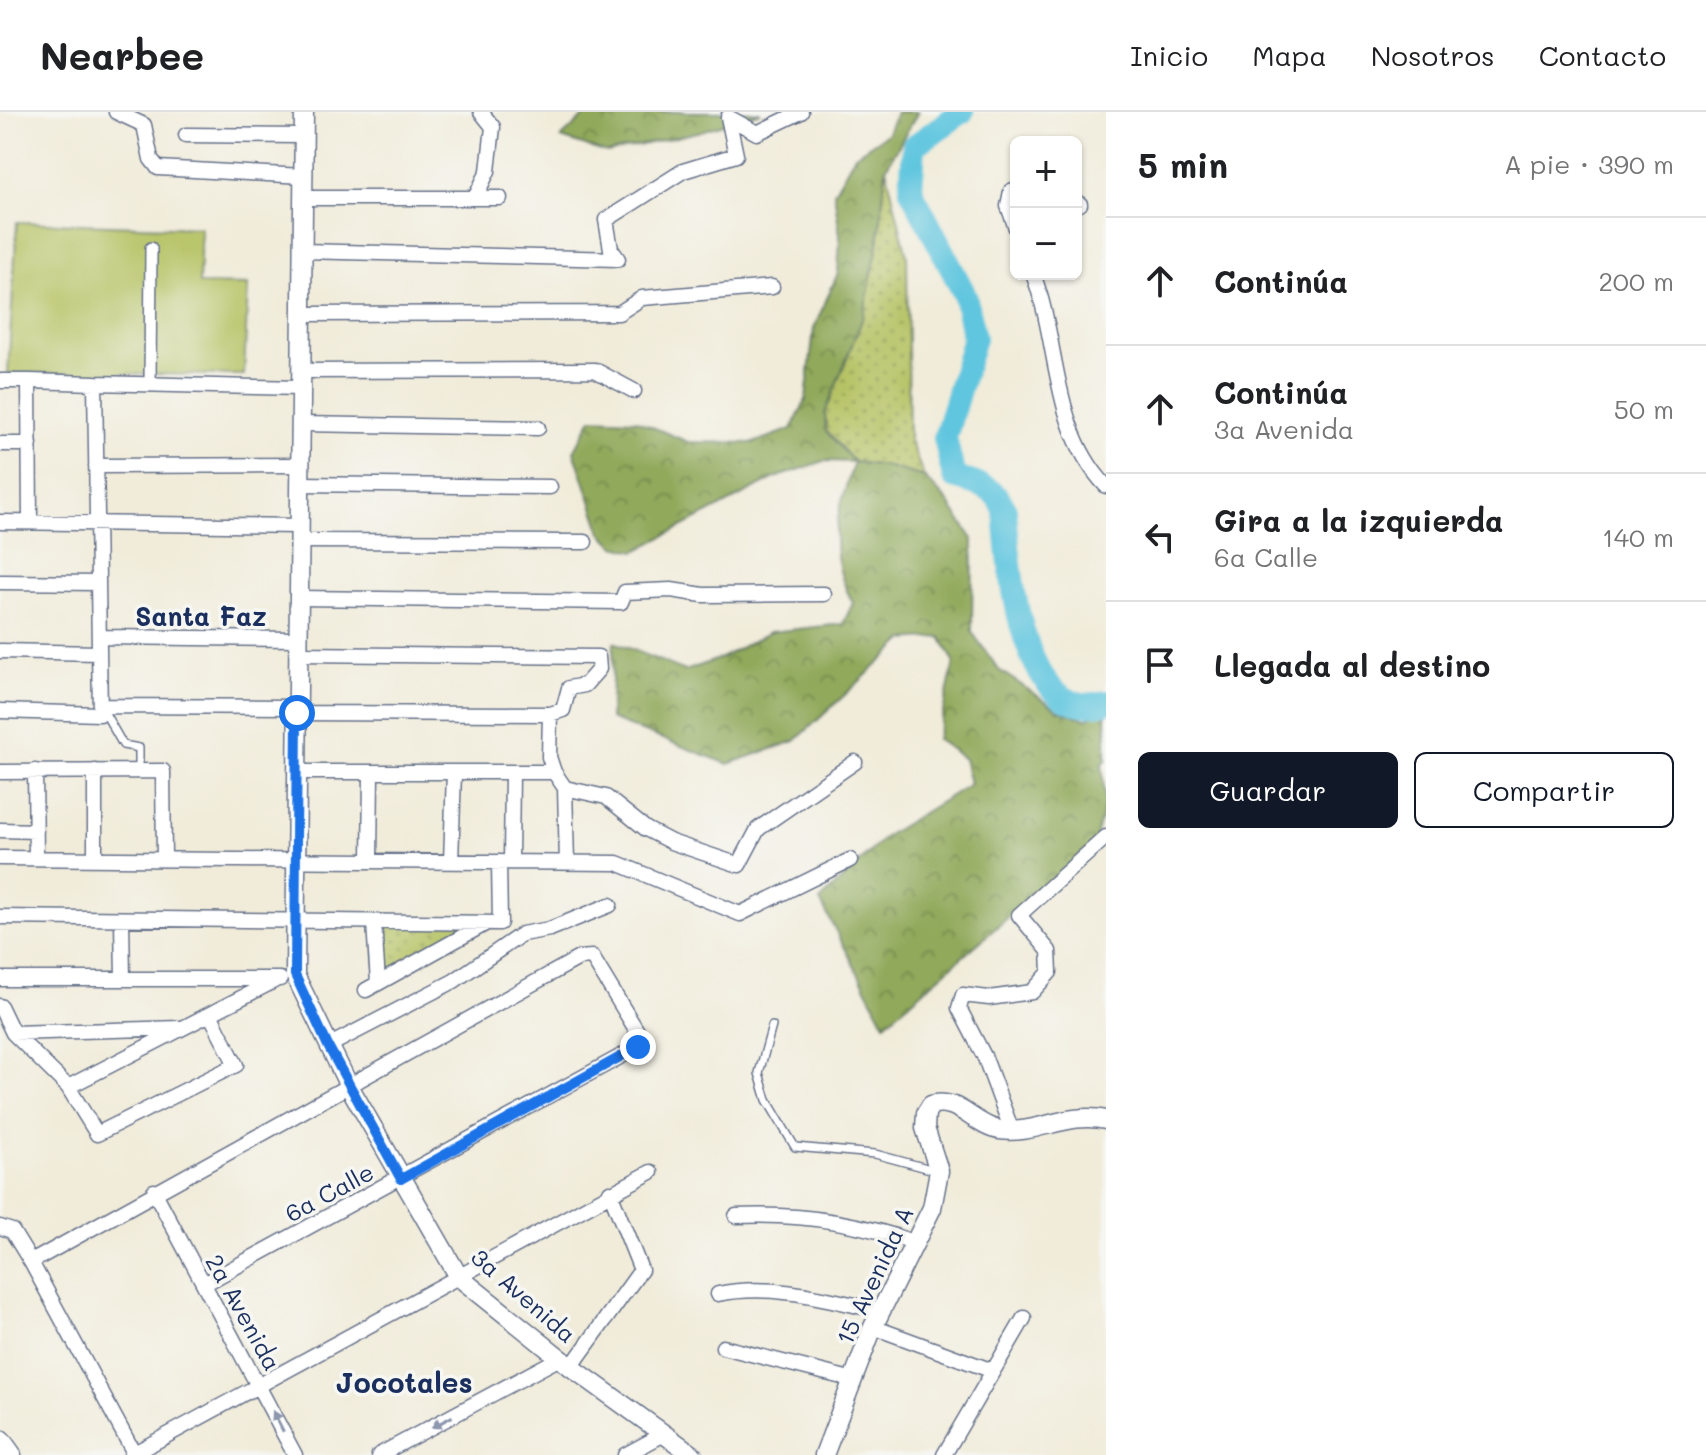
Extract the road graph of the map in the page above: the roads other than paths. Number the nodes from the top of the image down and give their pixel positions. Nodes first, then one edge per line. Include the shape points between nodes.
1 (116, 112) edge
2 (304, 112) edge
3 (481, 112) edge
4 (801, 112) edge
5 (186, 135) dead end
6 (303, 136) junction
7 (303, 176) junction
8 (303, 198) junction
9 (475, 198) junction
10 (500, 198) dead end
11 (151, 248) dead end
12 (302, 251) junction
13 (1035, 280) edge
14 (772, 287) dead end
15 (301, 314) junction
16 (300, 380) junction
17 (0, 381) edge
18 (29, 381) junction
19 (95, 383) junction
20 (150, 384) junction
21 (634, 391) dead end
22 (300, 424) junction
23 (538, 428) dead end
24 (0, 444) edge
25 (30, 444) junction
26 (300, 465) junction
27 (96, 466) junction
28 (300, 484) junction
29 (1106, 486) edge
30 (550, 487) dead end
31 (0, 522) edge
32 (30, 522) junction
33 (97, 526) junction
34 (299, 534) junction
35 (585, 542) dead end
36 (0, 582) edge
37 (98, 583) junction
38 (824, 594) dead end
39 (298, 598) junction
40 (99, 637) junction
41 (298, 646) junction
42 (0, 651) edge
43 (99, 653) junction
44 (101, 706) junction
45 (297, 710) junction
46 (0, 711) edge
47 (550, 714) junction
48 (855, 762) dead end
49 (35, 771) junction
50 (95, 771) junction
51 (139, 771) junction
52 (0, 772) edge
53 (297, 772) junction
54 (371, 772) junction
55 (454, 772) junction
56 (512, 772) junction
57 (554, 772) junction
58 (565, 788) junction
59 (0, 830) edge
60 (36, 831) junction
61 (1106, 837) edge
62 (0, 858) edge
63 (36, 858) junction
64 (95, 858) junction
65 (164, 859) junction
66 (296, 860) junction
67 (850, 860) dead end
68 (370, 861) junction
69 (451, 862) junction
70 (505, 862) junction
71 (567, 863) junction
72 (610, 905) dead end
73 (0, 917) edge
74 (122, 920) junction
75 (295, 922) junction
76 (488, 922) junction
77 (374, 923) junction
78 (295, 964) junction
79 (0, 979) edge
80 (123, 979) junction
81 (280, 979) junction
82 (0, 1006) edge
83 (210, 1014) junction
84 (772, 1026) dead end
85 (184, 1028) junction
86 (13, 1033) junction
87 (328, 1046) junction
88 (349, 1086) junction
89 (68, 1087) junction
90 (1106, 1120) edge
91 (1012, 1131) junction
92 (939, 1171) junction
93 (651, 1172) dead end
94 (401, 1179) junction
95 (154, 1191) junction
96 (610, 1192) junction
97 (736, 1216) dead end
98 (0, 1227) edge
99 (916, 1243) junction
100 (31, 1262) junction
101 (459, 1277) junction
102 (204, 1284) junction
103 (718, 1294) dead end
104 (1024, 1318) dead end
105 (876, 1319) junction
106 (723, 1347) dead end
107 (565, 1363) junction
108 (993, 1371) junction
109 (854, 1380) junction
110 (260, 1386) junction
111 (664, 1434) junction
112 (0, 1441) edge
113 (132, 1454) edge
114 (10, 1455) edge
115 (295, 1455) edge
116 (379, 1455) edge
117 (625, 1455) edge
118 (693, 1455) edge
119 (824, 1455) edge
120 (944, 1455) edge

1 - 7 street via 144,125 158,168
2 - 6 street, 3a Avenida
3 - 9 street via 493,127 488,171
4 - 12 street via 757,133 728,117 736,155 683,171 606,220 618,259
5 - 6 street
6 - 7 street, 3a Avenida
7 - 8 street, 3a Avenida
8 - 9 street
8 - 12 street, 3a Avenida
9 - 10 street
11 - 20 street
12 - 15 street, 3a Avenida
13 - 29 street via 1061,408
14 - 15 street via 642,298 619,313
15 - 16 street, 3a Avenida
16 - 20 street
16 - 21 street via 595,370
16 - 22 street, 3a Avenida
17 - 18 street
18 - 19 street
18 - 25 street
19 - 20 street
19 - 27 street
22 - 23 street
22 - 26 street, 3a Avenida
24 - 25 street
25 - 32 street
26 - 27 street
26 - 28 street, 3a Avenida
27 - 33 street
28 - 30 street
28 - 34 street, 3a Avenida
31 - 32 street
32 - 33 street
33 - 34 street
33 - 37 street
34 - 35 street
34 - 39 street, 3a Avenida
36 - 37 street
37 - 40 street
38 - 39 street via 703,595 671,590 625,592 621,602
39 - 41 street, 3a Avenida
40 - 41 street
40 - 43 street
41 - 45 street, 3a Avenida
41 - 47 street via 598,657 599,669 585,685 569,688 563,710
42 - 43 street
43 - 44 street
44 - 45 street
44 - 46 street via 100,714
44 - 51 lane via 123,745 139,748
45 - 47 street
45 - 53 street, 3a Avenida
47 - 57 street
48 - 58 street via 758,829 739,865 671,842 606,797
49 - 50 street
49 - 52 street
49 - 60 street
50 - 51 street
50 - 64 street
51 - 65 street via 163,771
53 - 54 street
53 - 66 street, 3a Avenida
54 - 55 street
54 - 68 street
55 - 56 street
55 - 69 street
56 - 57 street
56 - 70 street
57 - 58 street
58 - 71 street
59 - 60 street
60 - 63 street
61 - 91 street via 1019,915 1049,951 1050,972 1032,992 989,998 963,995 959,1008 985,1058
62 - 63 street
63 - 64 street
64 - 65 street
65 - 66 street
66 - 68 street
66 - 75 street, 3a Avenida
67 - 71 street via 740,914 617,863
68 - 69 street
69 - 70 street
70 - 71 street
70 - 76 street via 500,923
72 - 87 street via 550,929 522,934 454,981
73 - 74 street
74 - 75 street
74 - 80 street
75 - 77 street
75 - 78 street, 3a Avenida
76 - 77 street
76 - 77 street via 372,986
78 - 81 street
78 - 87 street, 3a Avenida via 295,975
79 - 80 street
80 - 81 street
81 - 83 street
82 - 86 street
83 - 85 street
83 - 89 street via 236,1065 97,1134
84 - 92 lane via 759,1073 767,1100 795,1147 886,1156
85 - 86 street
85 - 89 street
86 - 89 street
87 - 88 street, 3a Avenida
88 - 94 street, 3a Avenida
88 - 94 street, 6a Calle via 585,956 592,957 640,1036 638,1047
88 - 95 street
90 - 91 street, 15 Avenida A via 1076,1117
91 - 92 street, 15 Avenida A via 992,1129 941,1102 931,1105 925,1128
92 - 99 street, 15 Avenida A via 932,1208
93 - 96 street
94 - 101 street, 3a Avenida
94 - 102 street, 6a Calle
95 - 100 street
95 - 102 street, 2a Avenida
96 - 101 street
96 - 107 street via 641,1270
97 - 99 street via 865,1225
98 - 100 street via 12,1231
99 - 105 street, 15 Avenida A
100 - 113 street
101 - 107 street, 3a Avenida
101 - 110 street
102 - 110 street, 2a Avenida
103 - 105 street via 757,1289 808,1295
104 - 108 street
105 - 108 street
105 - 109 street, 15 Avenida A
106 - 109 street
107 - 111 street, 3a Avenida
107 -> 116 street
108 - 120 street
109 - 119 street, 15 Avenida A
110 - 113 street
115 -> 110 street, 2a Avenida
111 - 117 street
111 - 118 street, 3a Avenida
112 - 114 main road

